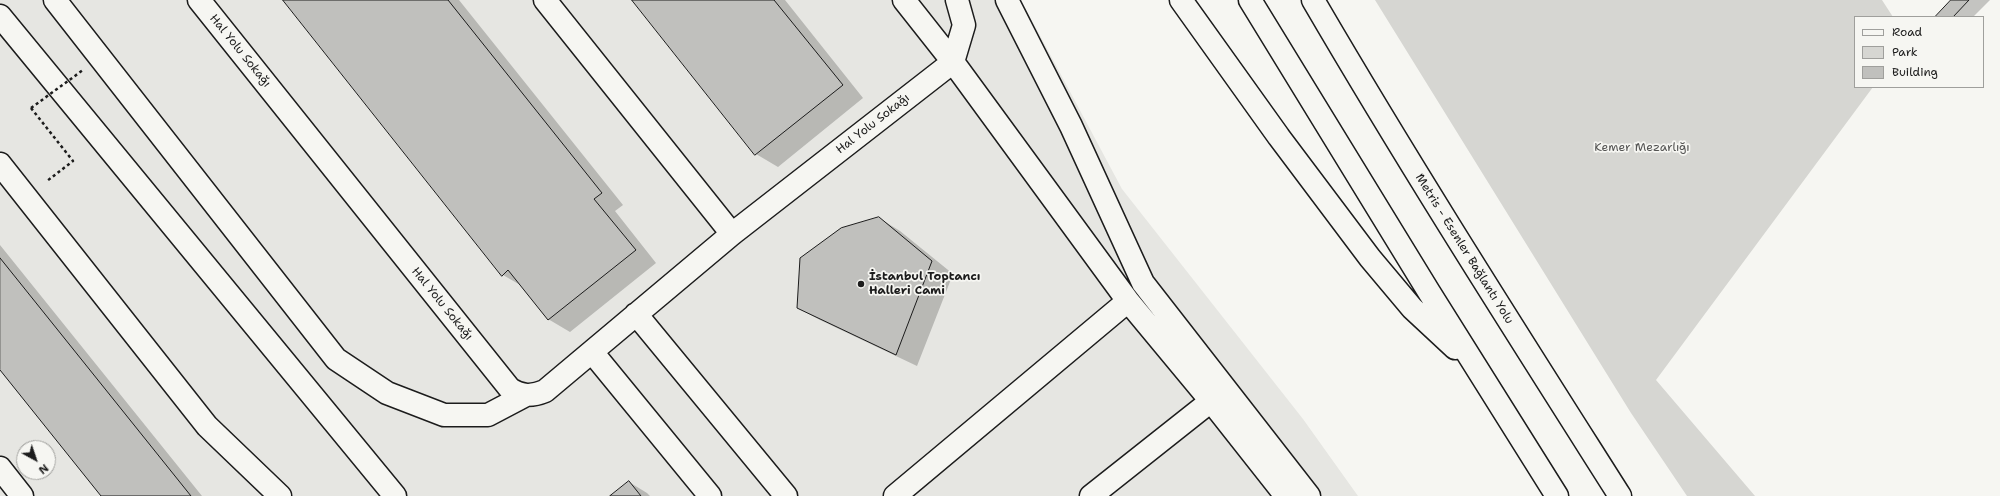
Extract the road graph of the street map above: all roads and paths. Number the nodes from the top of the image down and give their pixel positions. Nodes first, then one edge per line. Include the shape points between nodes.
1 (55, 0) edge
2 (199, 0) edge
3 (545, 0) edge
4 (904, 0) edge
5 (957, 0) edge
6 (1007, 0) edge
7 (1181, 0) edge
8 (1250, 0) edge
9 (1313, 0) edge
10 (0, 16) edge
11 (953, 62) junction
12 (83, 70) dead end
13 (0, 164) edge
14 (27, 198) junction
15 (732, 234) junction
16 (1128, 301) junction
17 (636, 314) junction
18 (592, 352) junction
19 (1476, 368) junction
20 (526, 395) junction
21 (1211, 401) junction
22 (0, 468) edge
23 (22, 496) edge
24 (280, 496) edge
25 (395, 496) edge
26 (710, 496) edge
27 (786, 496) edge
28 (895, 496) edge
29 (1091, 496) edge
30 (1286, 496) edge
31 (1309, 496) edge
32 (1557, 496) edge
33 (1620, 496) edge

1 - 20 main road via 336,359 387,393 444,415 488,415
2 - 20 main road, Hal Yolu Sokağı via 510,389 517,394
3 - 15 main road
4 - 11 main road
5 - 11 main road via 964,25
6 - 31 main road via 1071,126 1143,283
7 - 19 main road via 1370,258 1412,308
8 - 19 main road
9 - 33 main road, Metris - Esenler Bağlantı Yolu via 1464,249
10 - 25 main road
11 - 15 main road, Hal Yolu Sokağı
11 - 16 main road
12 - 14 path, bridge via 31,108 73,161
13 - 14 main road
14 - 24 main road via 206,426
15 - 17 main road, Hal Yolu Sokağı
16 - 21 main road
16 - 28 main road
17 - 18 main road, Hal Yolu Sokağı
17 - 27 main road
18 - 20 main road, Hal Yolu Sokağı via 545,391 536,395
18 - 26 main road
19 - 32 main road
21 - 29 main road
21 - 30 main road
22 - 23 main road

